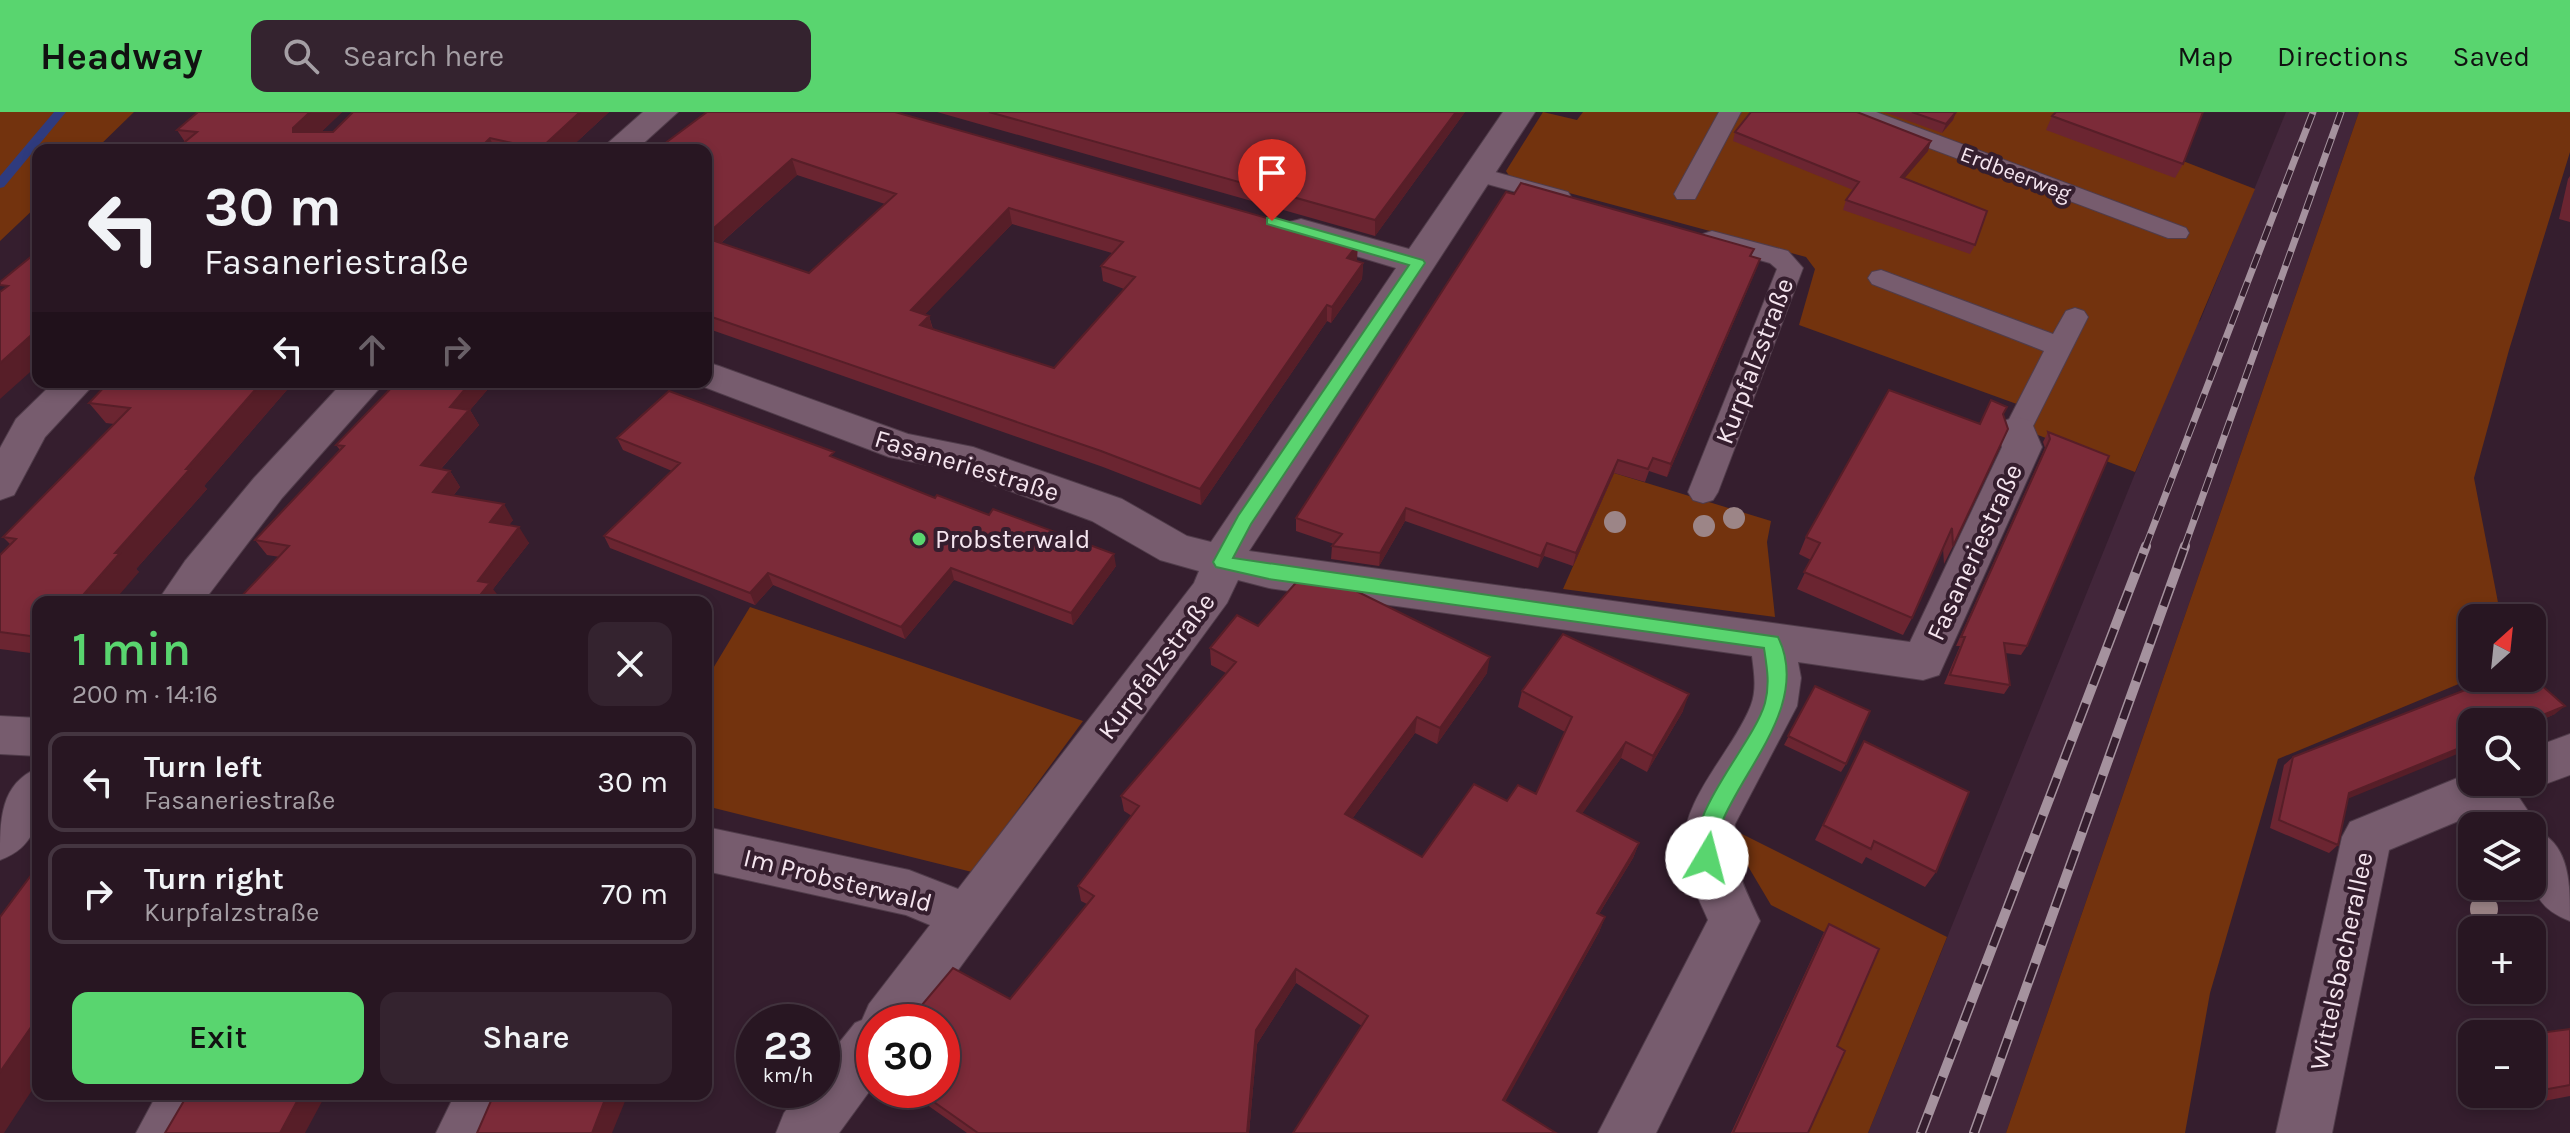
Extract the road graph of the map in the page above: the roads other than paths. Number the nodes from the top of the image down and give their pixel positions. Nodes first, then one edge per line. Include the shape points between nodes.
1 (662, 112) edge
2 (1519, 112) edge
3 (1730, 112) edge
4 (1855, 112) edge
5 (623, 144) edge
6 (1477, 174) junction
7 (1686, 194) dead end
8 (1582, 203) edge
9 (1268, 220) edge
10 (1687, 232) edge
11 (2177, 233) dead end
12 (1418, 263) junction
13 (1881, 278) dead end
14 (2075, 317) dead end
15 (2060, 347) junction
16 (712, 377) edge
17 (71, 388) edge
18 (360, 388) edge
19 (2017, 431) joint
20 (0, 485) edge
21 (1703, 492) dead end
22 (1222, 562) junction
23 (184, 596) edge
24 (1772, 642) junction
25 (0, 735) edge
26 (32, 737) edge
27 (2570, 754) edge
28 (2546, 763) edge
29 (32, 796) edge
30 (2499, 799) edge
31 (0, 838) edge
32 (712, 850) edge
33 (2546, 868) edge
34 (2570, 898) edge
35 (968, 916) junction
36 (902, 1004) edge
37 (856, 1065) edge
38 (176, 1100) edge
39 (473, 1100) edge
40 (157, 1133) edge
41 (457, 1133) edge
42 (804, 1133) edge
43 (1626, 1133) edge
44 (2304, 1133) edge

1 - 5 street
2 - 6 street, Kurpfalzstraße
3 - 7 lane
4 - 11 lane, Erdbeerweg
6 - 8 lane
6 - 12 street, Kurpfalzstraße
9 - 12 street
10 - 21 lane, Kurpfalzstraße via 1779,257 1790,268
12 - 22 street, Kurpfalzstraße via 1244,521
13 - 15 lane
14 - 15 lane
15 - 19 lane
16 - 22 street, Fasaneriestraße via 903,447 959,457 1107,510 1175,549
17 - 20 street via 30,429
18 - 23 street via 285,469
19 - 24 street, Fasaneriestraße via 2022,447 1923,662
22 - 24 street, Fasaneriestraße
22 - 35 street, Kurpfalzstraße via 1212,591
24 - 43 street via 1778,678 1774,706 1707,838 1707,858 1734,921
25 - 26 street
27 - 28 street
29 - 31 street
30 - 44 street, Wittelsbacherallee via 2367,837
32 - 35 street, Im Probsterwald via 909,893
33 - 34 street
35 - 36 street, Kurpfalzstraße
37 - 42 street
38 - 40 lane
39 - 41 lane

